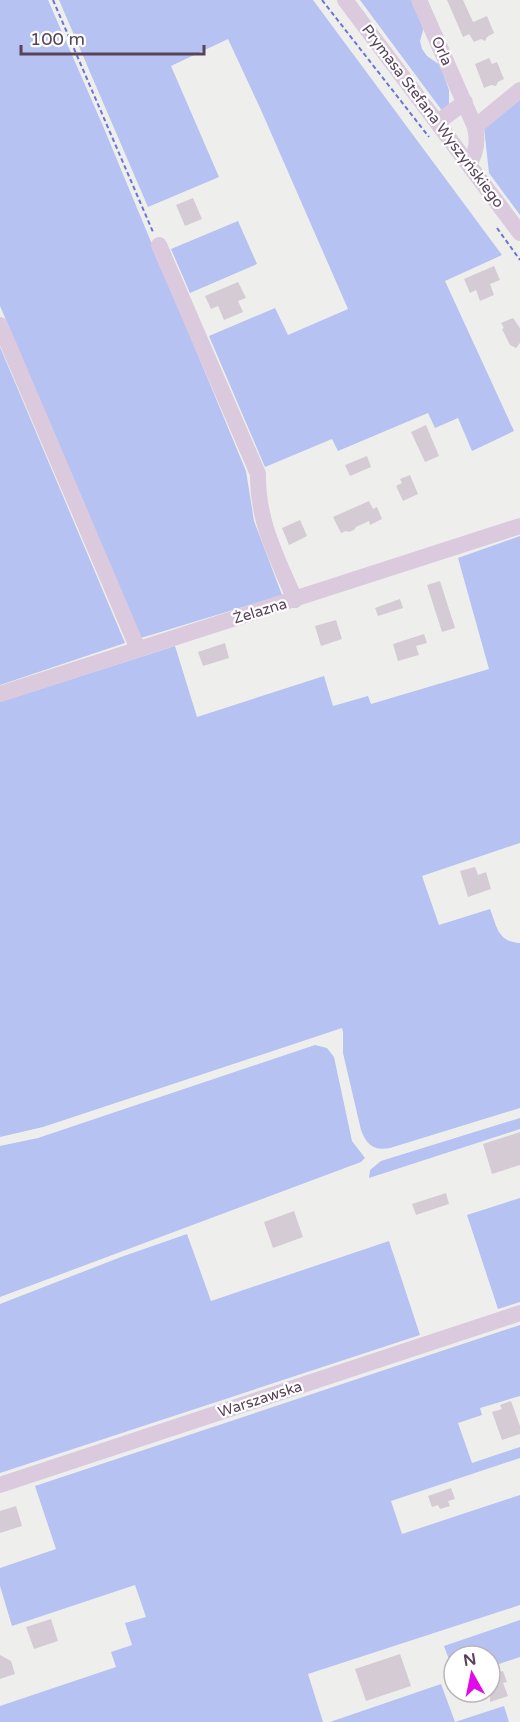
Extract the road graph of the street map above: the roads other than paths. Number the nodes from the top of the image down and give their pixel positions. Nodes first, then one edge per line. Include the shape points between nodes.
1 (345, 0) edge
2 (419, 0) edge
3 (520, 90) edge
4 (465, 102) junction
5 (438, 122) junction
6 (475, 127) junction
7 (469, 164) junction
8 (520, 233) edge
9 (159, 245) road end
10 (0, 325) edge
11 (520, 526) edge
12 (295, 600) junction
13 (138, 650) junction
14 (0, 694) edge
15 (520, 1313) edge
16 (0, 1485) edge

1 - 5 street, Prymasa Stefana Wyszyńskiego
2 - 4 street, Orla
3 - 6 street
4 - 5 street
4 - 6 street, Orla
5 - 7 street, Prymasa Stefana Wyszyńskiego
6 - 7 street, Orla via 477,148
7 - 8 street, Prymasa Stefana Wyszyńskiego
9 - 12 street via 258,474 261,514
10 - 13 street
11 - 12 street, Żelazna
12 - 13 street, Żelazna
13 - 14 street, Żelazna
15 - 16 street, Warszawska

